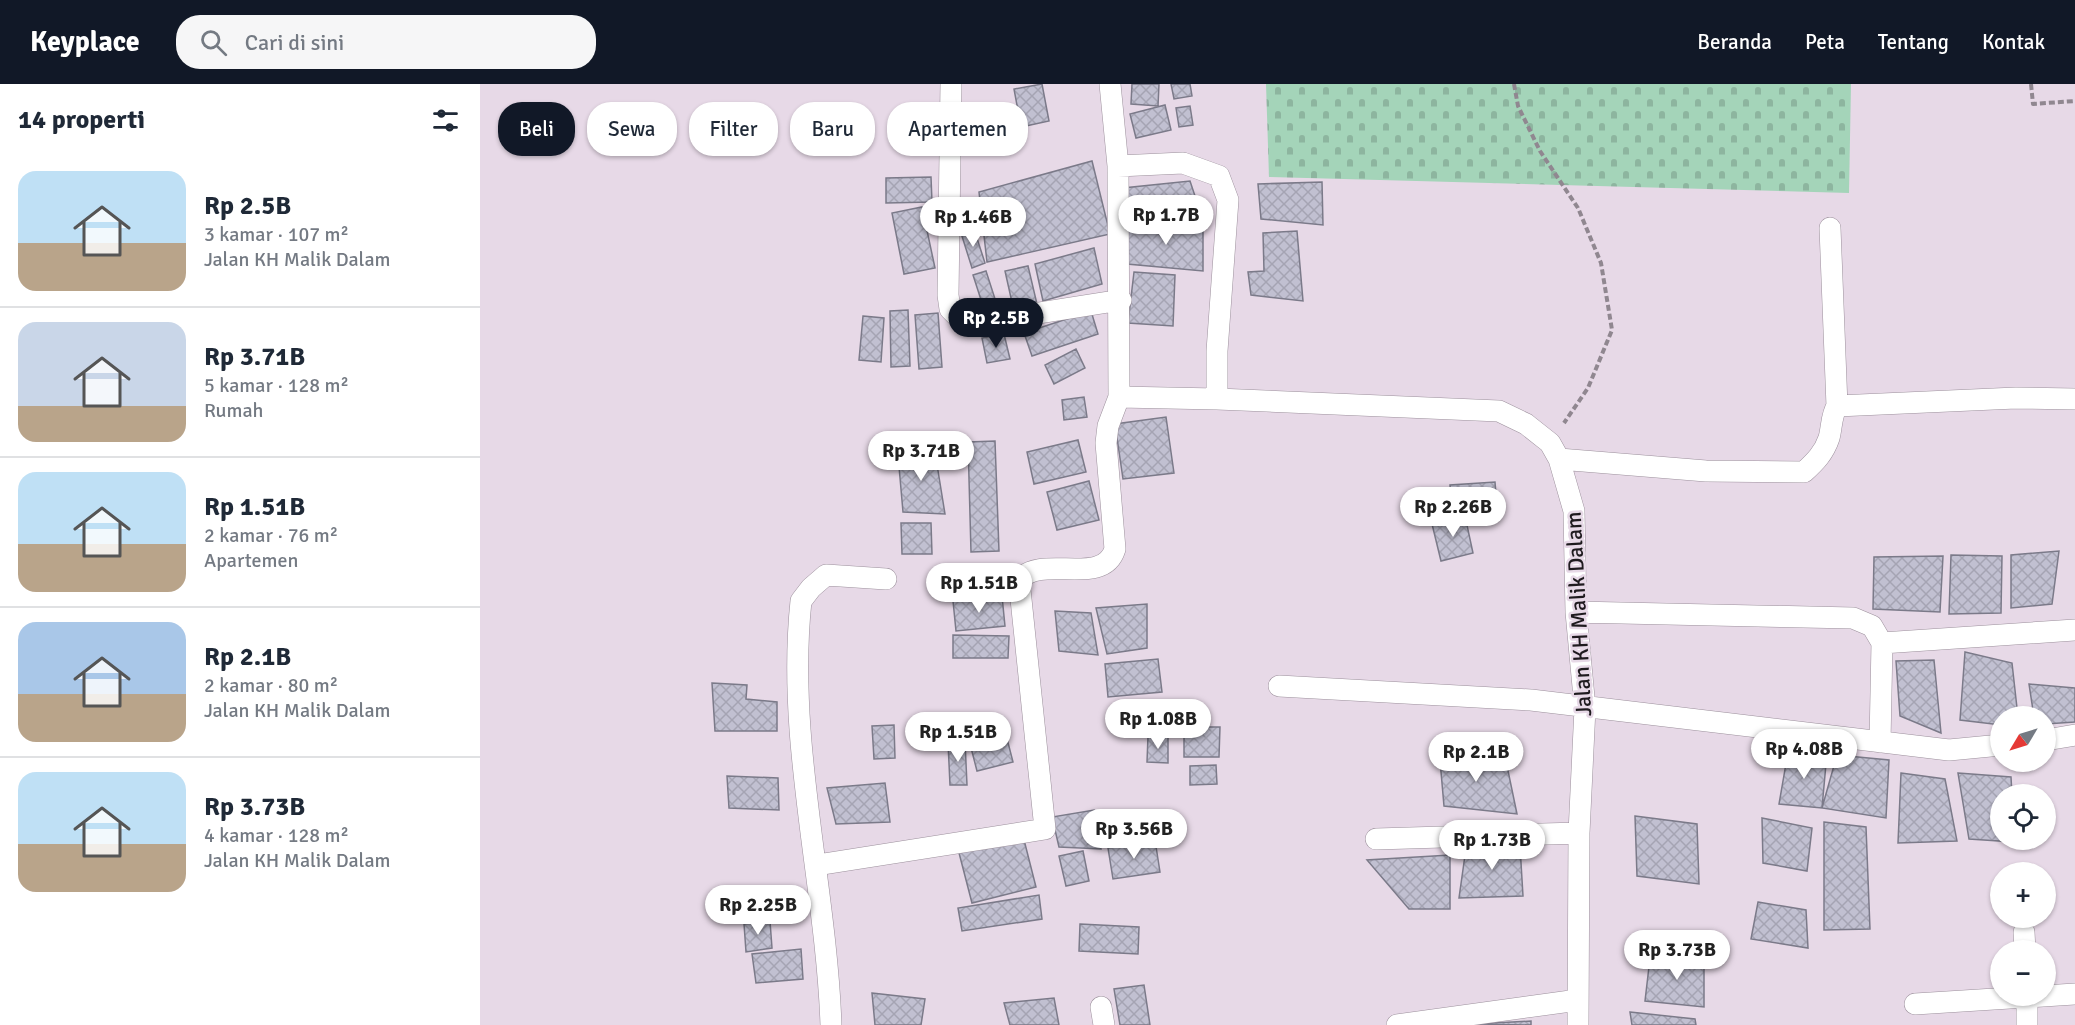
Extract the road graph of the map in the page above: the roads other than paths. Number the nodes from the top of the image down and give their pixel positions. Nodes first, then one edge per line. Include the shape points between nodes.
1 (951, 84) edge
2 (1110, 84) edge
3 (1118, 166) junction
4 (1830, 228) dead end
5 (1121, 300) junction
6 (1119, 397) junction
7 (1217, 399) junction
8 (2075, 399) edge
9 (1837, 406) junction
10 (1555, 451) junction
11 (886, 579) dead end
12 (1576, 612) junction
13 (2075, 630) edge
14 (1882, 643) junction
15 (1279, 686) dead end
16 (1585, 708) junction
17 (2075, 735) edge
18 (2056, 738) edge
19 (1880, 742) junction
20 (1990, 746) edge
21 (1579, 832) junction
22 (1376, 839) dead end
23 (817, 865) junction
24 (2075, 994) edge
25 (2056, 995) edge
26 (1990, 999) edge
27 (1578, 1000) junction
28 (1915, 1004) dead end
29 (2027, 1006) edge
30 (831, 1025) edge
31 (1397, 1025) edge
32 (1578, 1025) edge
33 (2027, 1025) edge

1 - 5 street via 950,309 958,317 994,320
2 - 3 street
3 - 5 street
3 - 7 street via 1183,163 1219,176 1226,189
4 - 9 street
5 - 6 street
6 - 7 street
6 - 23 street via 1106,443 1115,549 1112,559 1101,567 1029,572 1018,585 1045,828
7 - 10 street via 1499,411 1526,424
8 - 9 street
9 - 10 street via 1818,459 1804,472 1706,471
10 - 12 street, Jalan KH Malik Dalam via 1574,511
11 - 23 street via 826,575 801,601 801,738
12 - 14 street via 1853,618 1872,626
12 - 16 street, Jalan KH Malik Dalam
13 - 14 street
14 - 19 street
15 - 16 street via 1531,700
16 - 19 street
16 - 21 street, Jalan KH Malik Dalam
17 - 18 street
19 - 20 street via 1949,750
21 - 22 street
21 - 27 street, Jalan KH Malik Dalam
23 - 30 street
24 - 25 street
26 - 28 street
27 - 31 street
27 - 32 street, Jalan KH Malik Dalam
29 - 33 street

